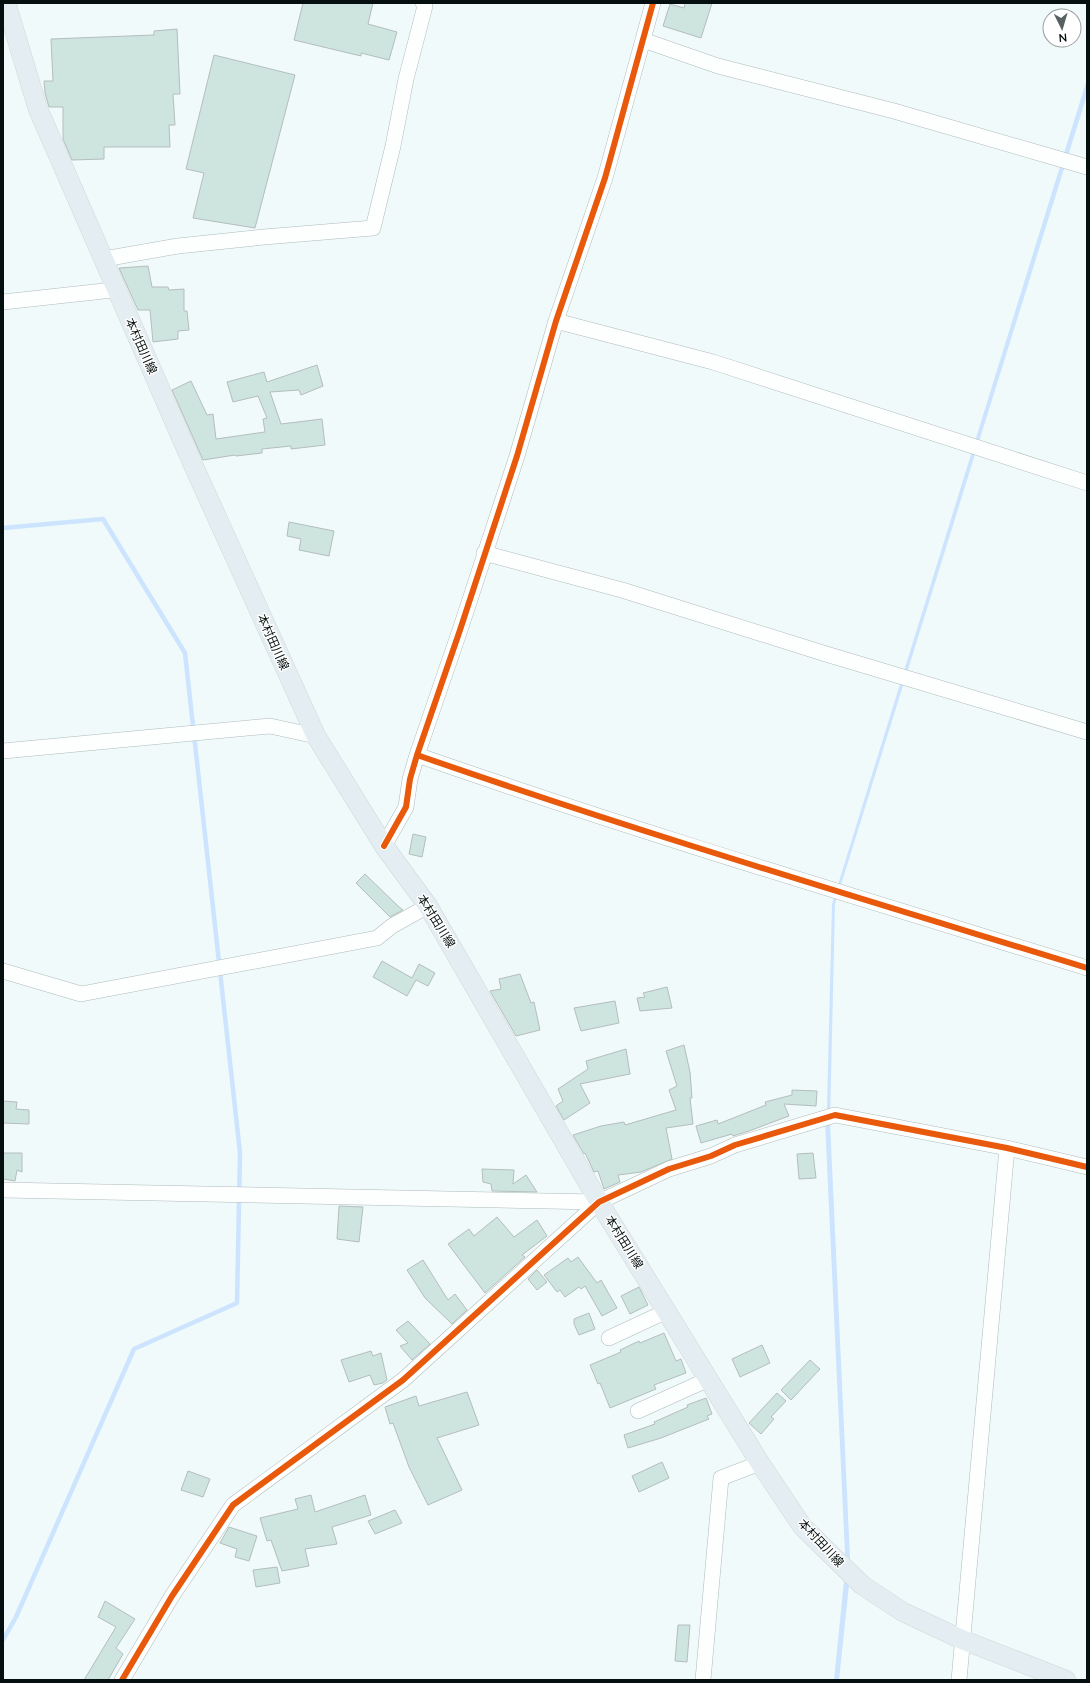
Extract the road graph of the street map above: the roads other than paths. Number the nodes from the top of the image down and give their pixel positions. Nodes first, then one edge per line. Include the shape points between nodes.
1 (6, 3) edge
2 (423, 3) edge
3 (653, 3) edge
4 (643, 40) junction
5 (1087, 167) edge
6 (104, 259) junction
7 (117, 291) junction
8 (3, 302) edge
9 (556, 321) junction
10 (1087, 483) edge
11 (484, 553) junction
12 (1087, 732) edge
13 (316, 736) junction
14 (3, 751) edge
15 (417, 755) junction
16 (384, 846) junction
17 (428, 906) junction
18 (1087, 968) edge
19 (3, 971) edge
20 (1007, 1148) junction
21 (1087, 1167) edge
22 (3, 1190) edge
23 (599, 1202) junction
24 (667, 1312) junction
25 (608, 1338) dead end
26 (709, 1379) junction
27 (638, 1411) dead end
28 (760, 1463) junction
29 (963, 1640) junction
30 (122, 1680) edge
31 (703, 1680) edge
32 (959, 1680) edge
33 (1066, 1680) edge

1 - 6 main road, 本村田川線 via 38,109
2 - 6 street via 425,6 373,228 186,245
3 - 4 street
4 - 5 street via 718,66 894,111
4 - 9 street via 605,178
6 - 7 main road, 本村田川線
7 - 8 street
7 - 13 main road, 本村田川線
9 - 10 street via 713,362
9 - 11 street via 517,456
11 - 12 street via 622,590
11 - 15 street
13 - 14 street via 270,726
13 - 16 main road, 本村田川線
15 - 16 street via 406,807
15 - 18 street via 816,885
16 - 17 main road, 本村田川線
17 - 19 street via 392,926 377,938 81,994
17 - 23 main road, 本村田川線
20 - 21 street
20 - 23 street via 835,1115 735,1145 669,1170
20 - 29 street
22 - 23 street
23 - 24 main road, 本村田川線
23 - 30 street via 403,1380 233,1505 172,1596
24 - 25 street
24 - 26 main road, 本村田川線
26 - 27 street
26 - 28 main road, 本村田川線
28 - 29 main road, 本村田川線 via 802,1526 862,1585 903,1612
28 - 31 street via 721,1478
29 - 32 street
29 - 33 main road, 本村田川線

